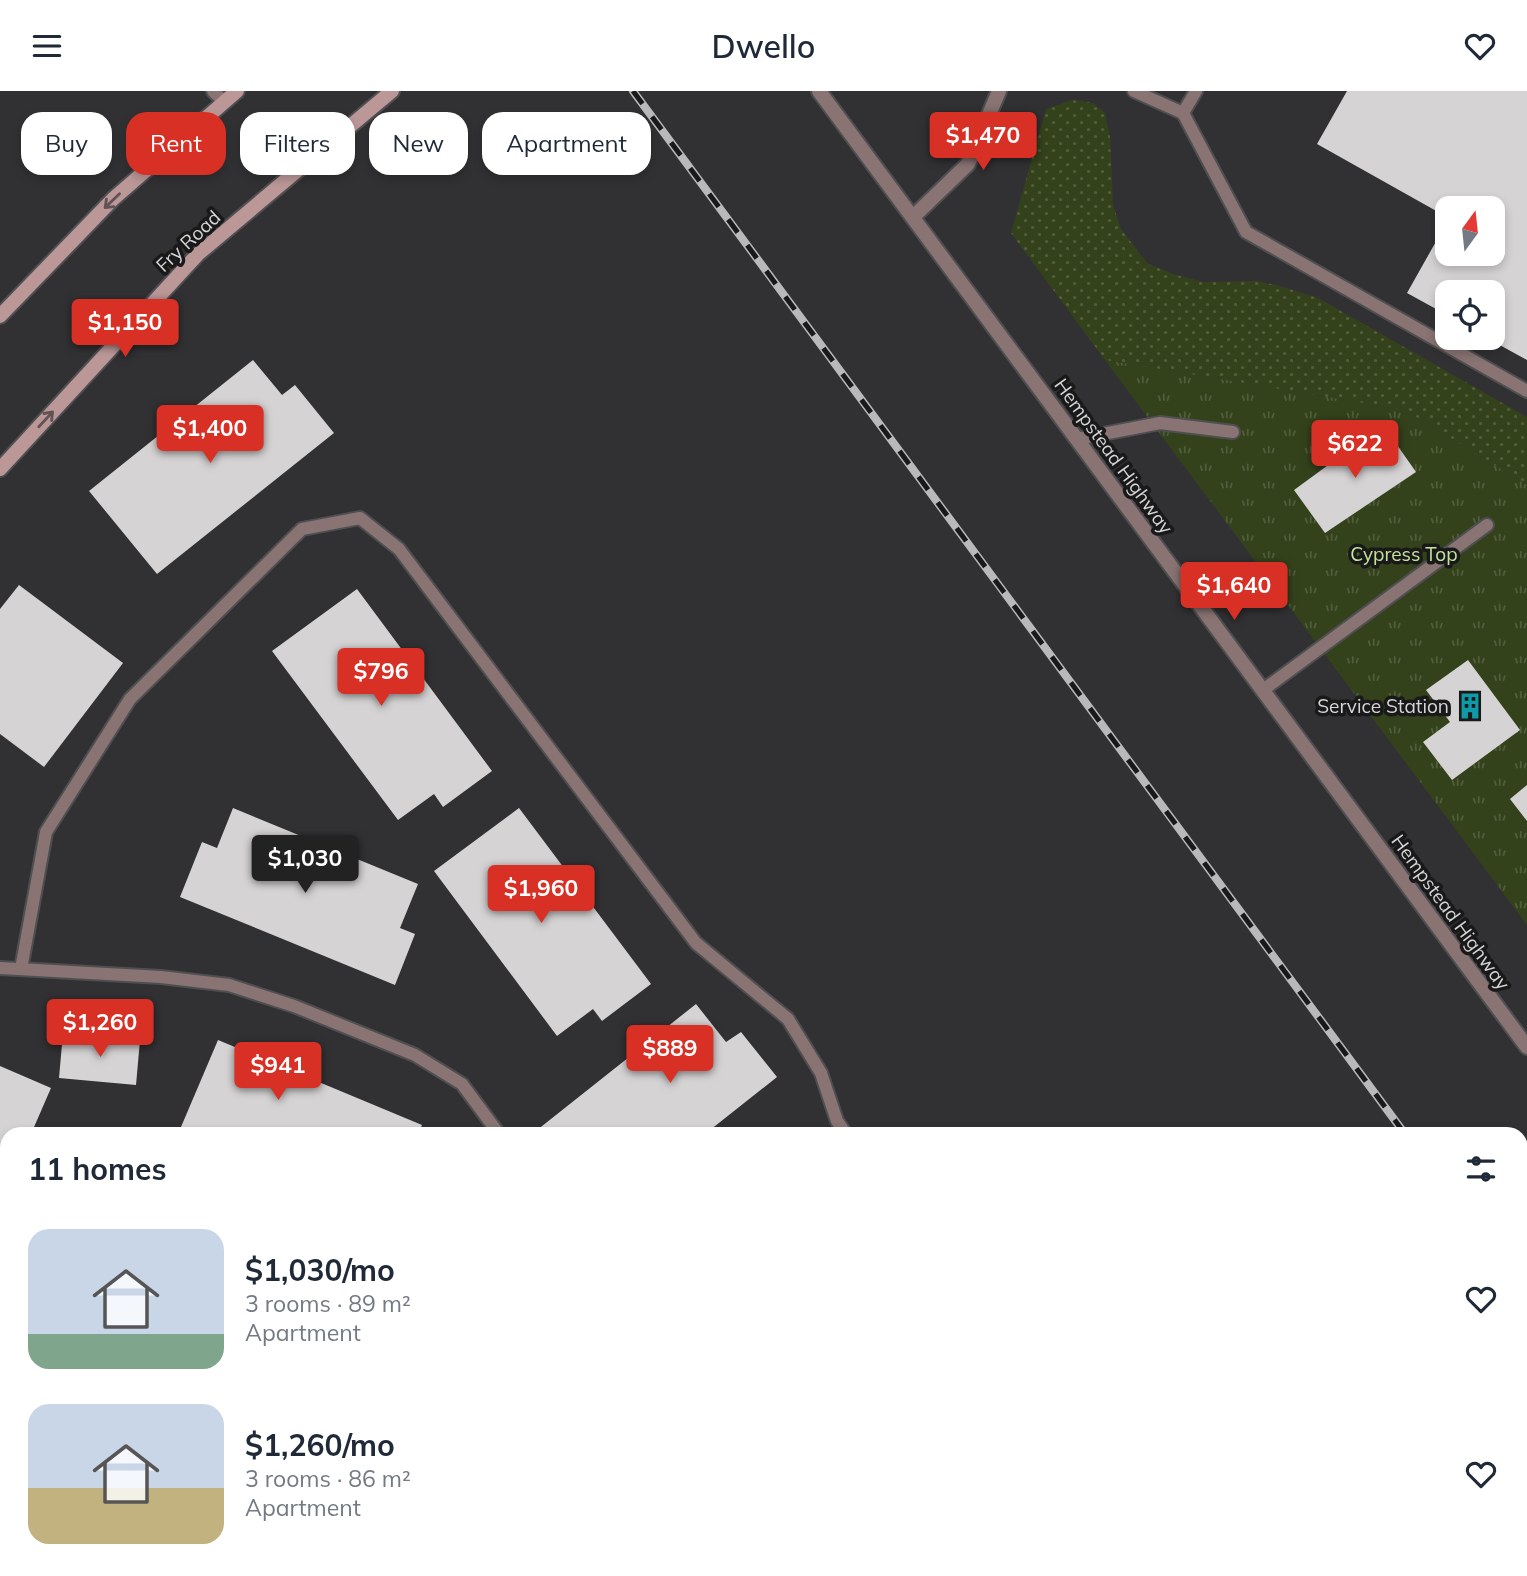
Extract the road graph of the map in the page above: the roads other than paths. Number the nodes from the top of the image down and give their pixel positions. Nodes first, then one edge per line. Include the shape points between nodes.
1 (213, 91) edge
2 (237, 91) edge
3 (392, 91) edge
4 (819, 91) edge
5 (999, 91) edge
6 (1134, 91) edge
7 (1196, 91) edge
8 (224, 102) junction
9 (1183, 113) junction
10 (914, 217) junction
11 (0, 316) edge
12 (1527, 391) edge
13 (1233, 432) dead end
14 (1077, 439) junction
15 (0, 469) edge
16 (1487, 525) dead end
17 (1263, 690) junction
18 (0, 968) edge
19 (21, 969) junction
20 (1527, 1047) edge
21 (494, 1127) edge
22 (841, 1127) edge

1 - 8 lane
2 - 8 main road
15 -> 3 main road, Fry Road via 198,254
4 - 10 street, Hempstead Highway
5 - 10 street via 968,164
6 - 9 lane
7 - 9 lane
8 -> 11 main road via 113,199
9 - 12 lane via 1247,232
10 - 14 street, Hempstead Highway
13 - 14 lane via 1160,423
14 - 17 street, Hempstead Highway
16 - 17 lane
17 - 20 street, Hempstead Highway
18 - 19 lane
19 - 21 lane via 229,985 294,1006 415,1055 462,1084
19 - 22 lane via 46,832 130,699 302,529 360,518 399,549 695,943 788,1019 821,1073

